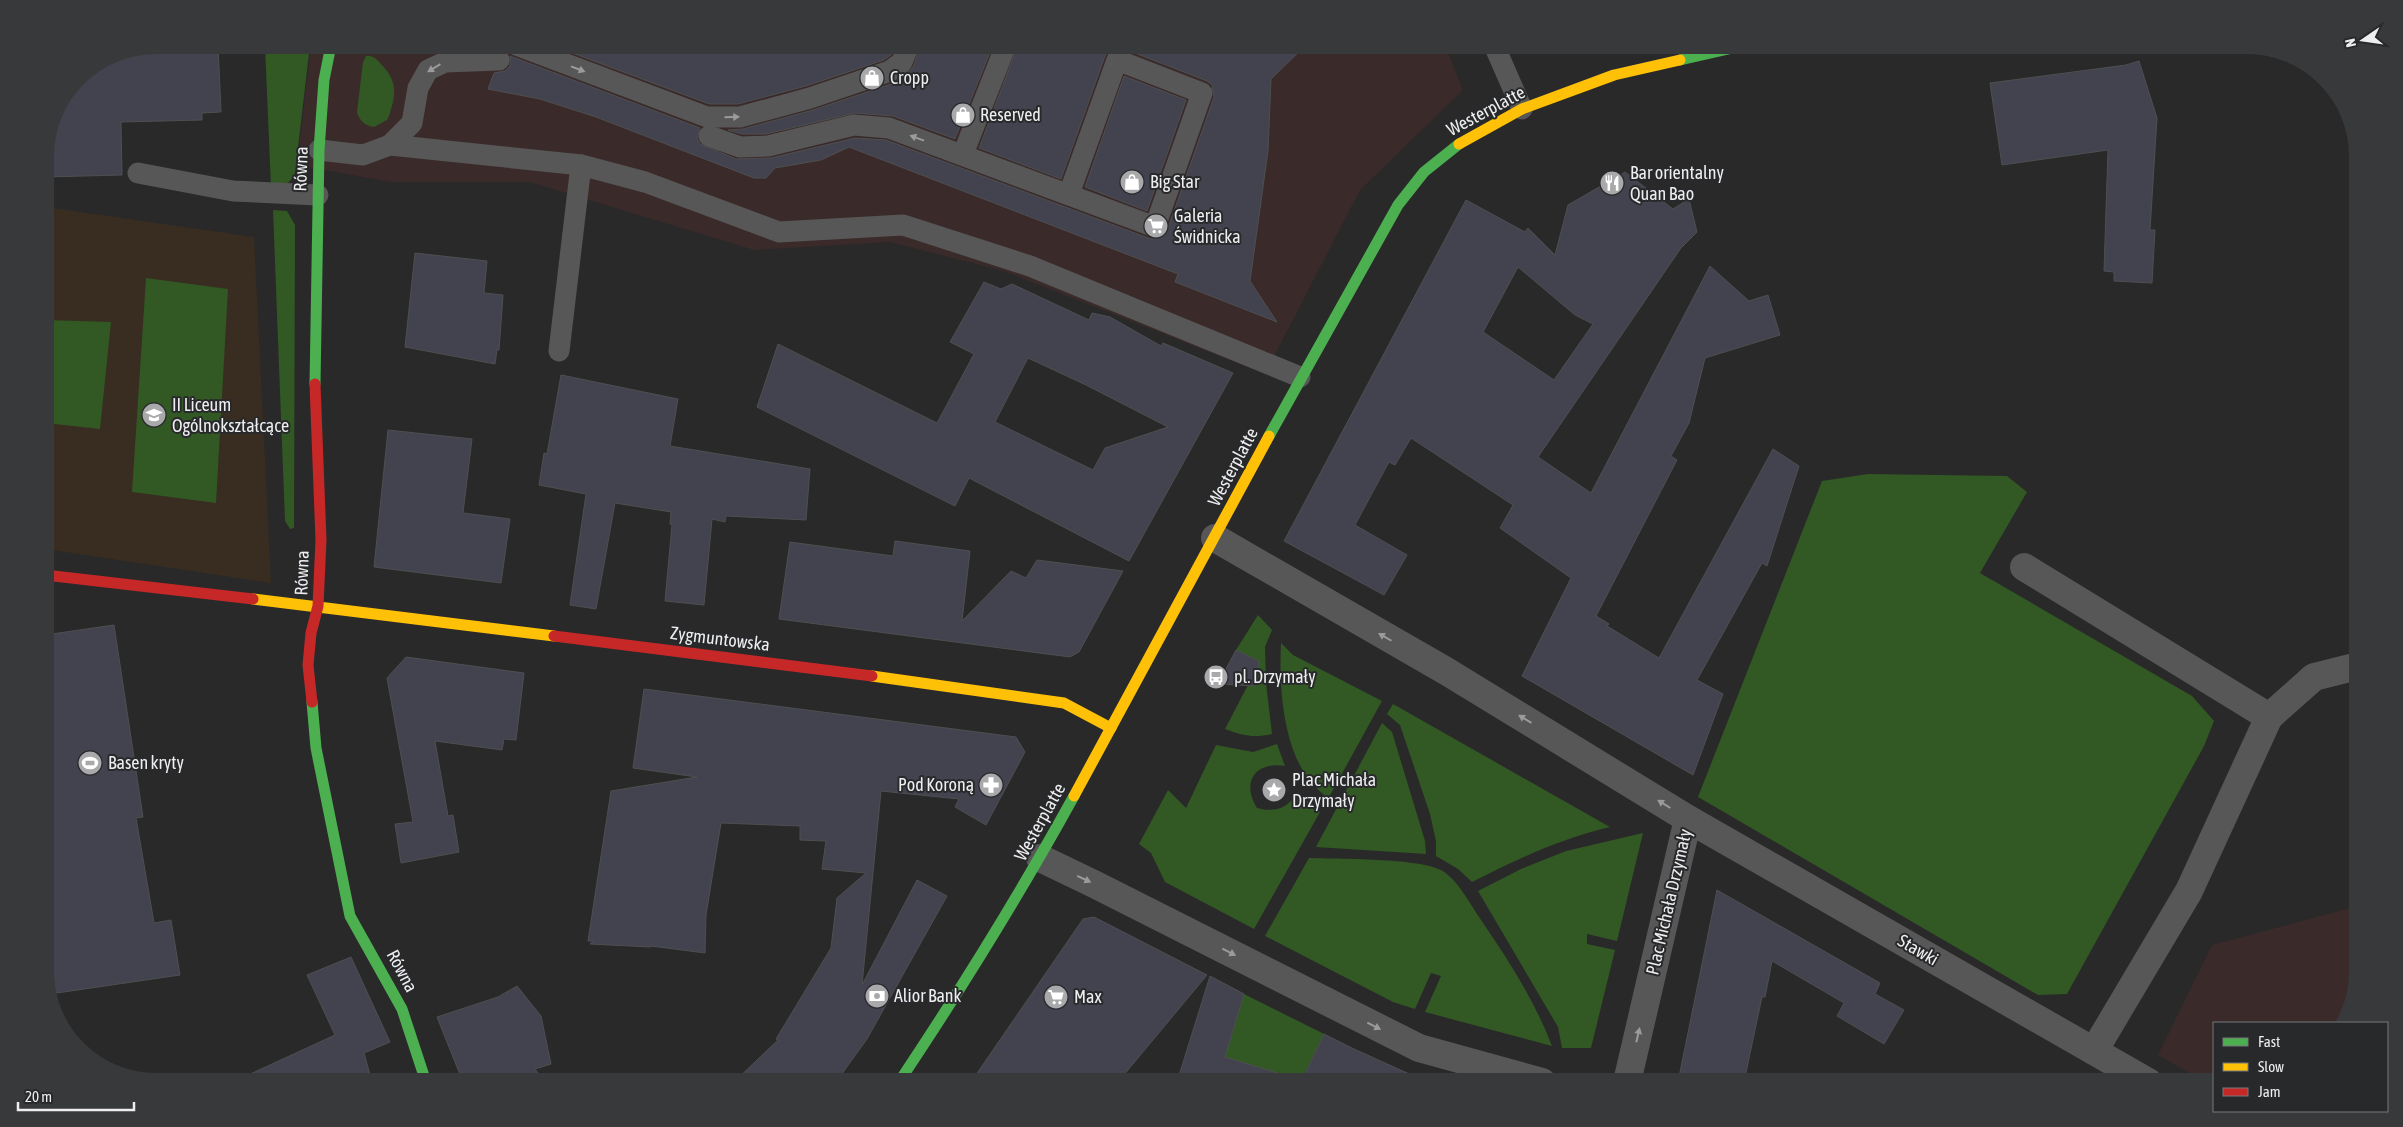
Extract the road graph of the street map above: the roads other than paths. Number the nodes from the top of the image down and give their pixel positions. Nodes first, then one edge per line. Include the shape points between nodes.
1 (330, 54) edge
2 (539, 54) edge
3 (905, 54) edge
4 (1002, 54) edge
5 (1498, 54) edge
6 (1706, 54) edge
7 (499, 60) dead end
8 (1522, 109) junction
9 (709, 136) dead end
10 (390, 145) junction
11 (319, 150) junction
12 (963, 154) junction
13 (581, 165) junction
14 (138, 173) dead end
15 (1069, 194) junction
16 (318, 195) junction
17 (559, 351) dead end
18 (1300, 377) junction
19 (1215, 538) junction
20 (2024, 566) dead end
21 (54, 576) edge
22 (318, 606) junction
23 (2349, 668) edge
24 (2270, 717) junction
25 (1111, 728) junction
26 (1688, 819) junction
27 (1040, 858) junction
28 (2094, 1051) junction
29 (423, 1073) edge
30 (905, 1073) edge
31 (1509, 1073) edge
32 (1629, 1073) edge
33 (2132, 1073) edge

1 - 11 street, Równa via 324,80
2 -> 3 lane via 706,118 740,117 810,98 890,71 902,62
4 - 12 lane
5 - 8 lane
6 - 8 street, Westerplatte via 1614,75
7 -> 10 lane via 445,62 428,70 418,88 412,123
8 - 18 street, Westerplatte via 1454,146 1424,172 1398,205
12 -> 9 lane via 889,128 854,124 768,146 740,147
10 - 11 lane via 363,155
10 - 13 lane
11 - 16 street, Równa
12 - 15 lane
13 - 17 lane
13 - 18 lane via 645,182 779,232 903,225 1030,266
14 - 16 lane via 233,192
15 - 15 lane via 1117,60 1202,93 1155,227
16 - 22 street, Równa via 315,378 321,540
18 - 19 street, Westerplatte
19 - 25 street, Westerplatte
26 -> 19 street, Plac Michała Drzymały via 1446,671
20 - 24 street
21 - 22 street, Zygmuntowska
22 - 25 street, Zygmuntowska via 1064,703
22 - 29 street, Równa via 308,666 316,748 350,916 402,1009
23 - 24 street via 2314,676
24 - 28 street via 2189,891
25 - 27 street, Westerplatte
26 - 28 street, Stawki
32 -> 26 street, Plac Michała Drzymały
27 - 30 street, Westerplatte via 961,989
27 -> 31 street via 1419,1048
28 - 33 street, Stawki

